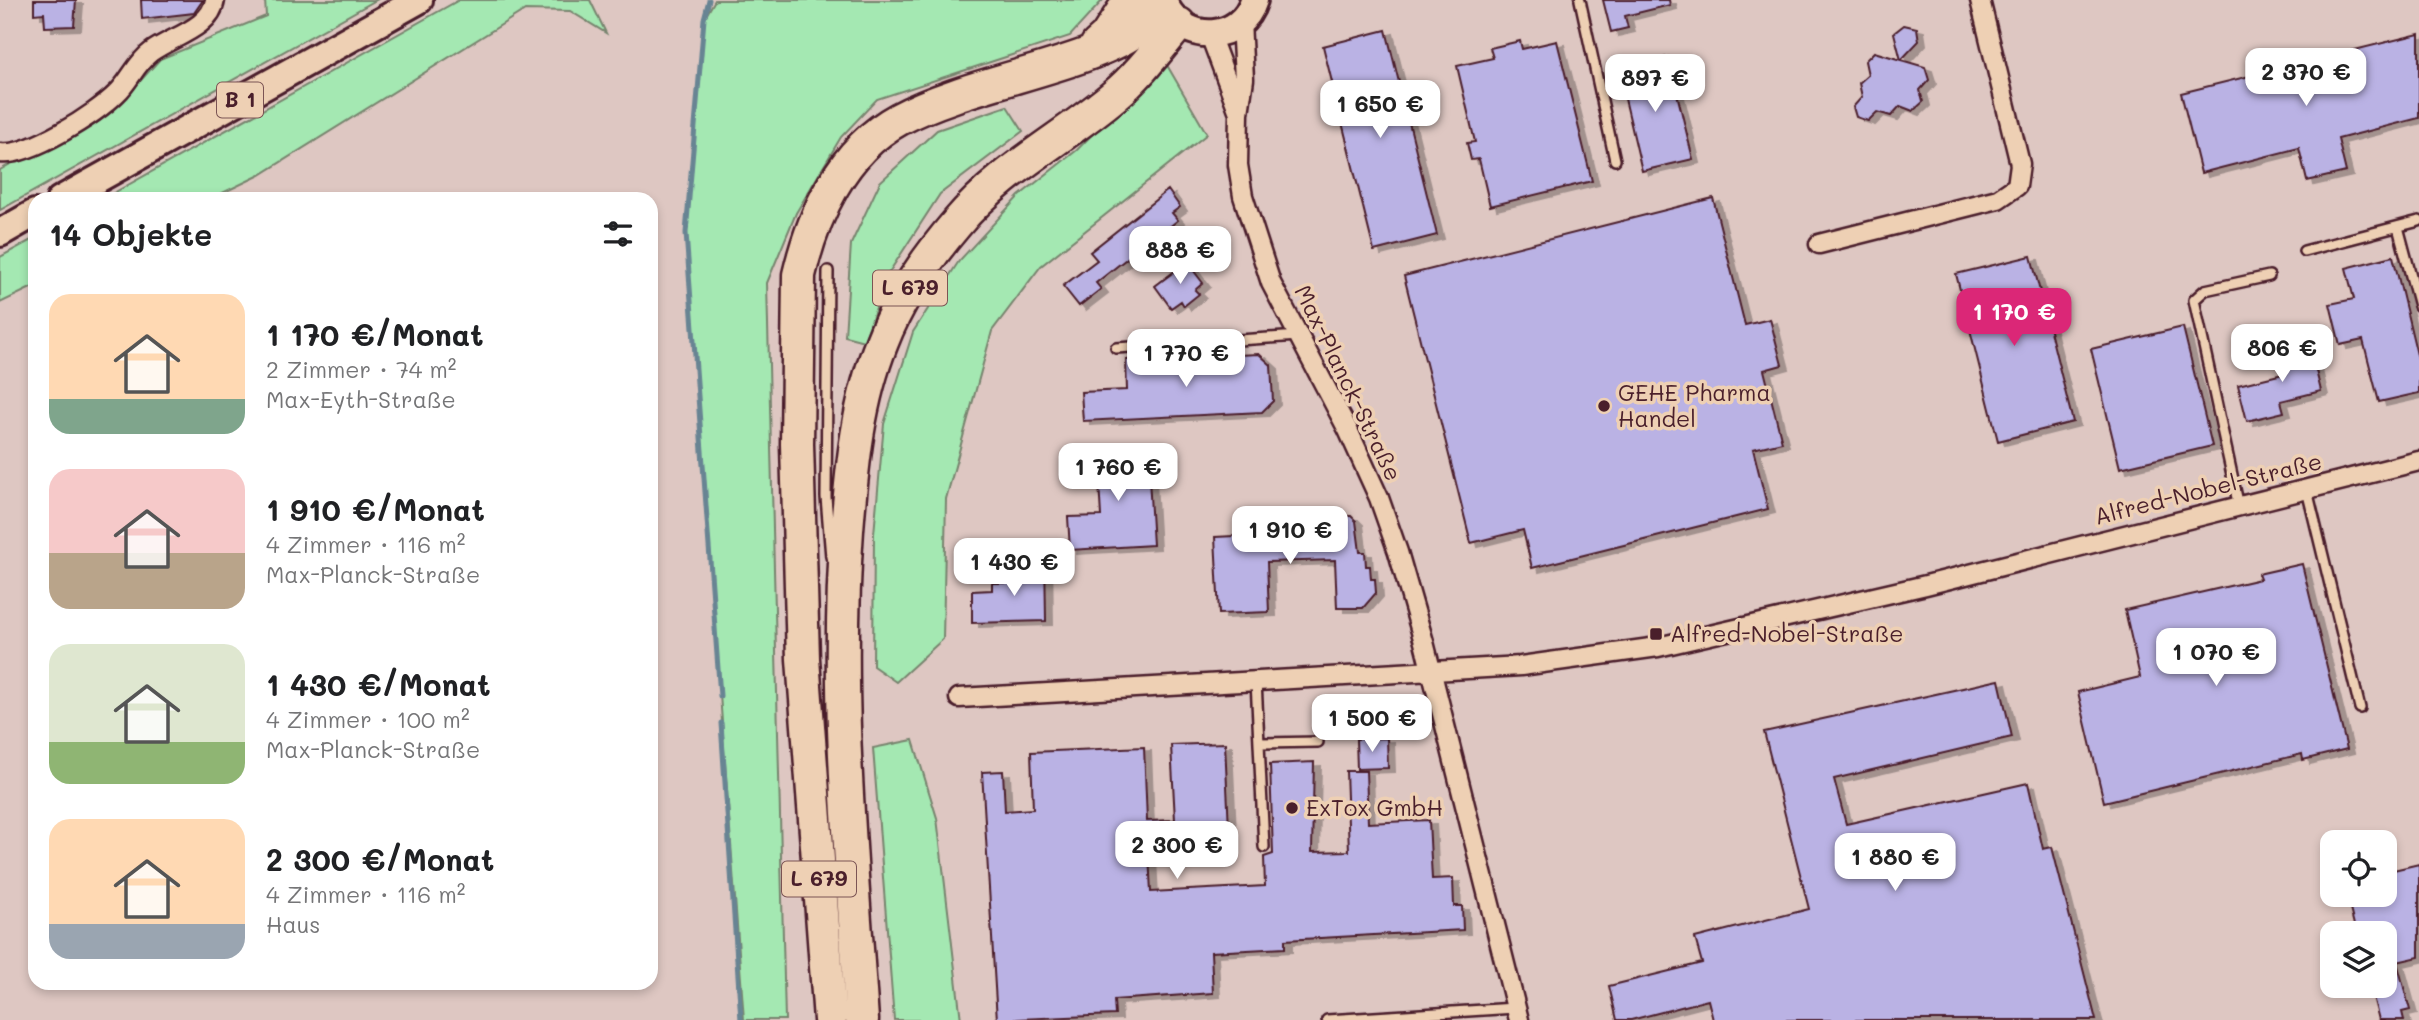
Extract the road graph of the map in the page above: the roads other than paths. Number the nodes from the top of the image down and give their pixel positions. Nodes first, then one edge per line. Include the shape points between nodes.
1 (215, 0) edge
2 (419, 0) edge
3 (1130, 0) edge
4 (1580, 0) edge
5 (1980, 0) edge
6 (1167, 8) edge
7 (1247, 11) edge
8 (1210, 34) junction
9 (1085, 55) junction
10 (1239, 113) junction
11 (0, 153) edge
12 (1615, 160) dead end
13 (74, 192) edge
14 (28, 218) edge
15 (2419, 222) edge
16 (2398, 227) junction
17 (0, 233) edge
18 (1819, 244) dead end
19 (2304, 251) dead end
20 (828, 271) dead end
21 (2269, 276) dead end
22 (2419, 306) edge
23 (1299, 336) junction
24 (1116, 348) dead end
25 (2419, 461) edge
26 (2307, 490) junction
27 (2239, 507) junction
28 (832, 562) dead end
29 (833, 575) dead end
30 (840, 654) junction
31 (1431, 672) junction
32 (1256, 681) junction
33 (959, 698) dead end
34 (2360, 708) dead end
35 (1318, 742) dead end
36 (1259, 743) junction
37 (1264, 847) dead end
38 (1517, 1014) edge
39 (830, 1020) edge
40 (862, 1020) edge
41 (1328, 1020) edge

1 - 11 street via 208,17 150,52 120,91 100,108 30,148
2 - 13 main road, B 1
3 - 9 highway, L 679 via 1106,37
4 - 12 lane
5 - 18 street via 2020,164 2017,186 1998,199
6 - 8 main road via 1188,30
6 - 9 highway, L 679 via 1150,16 1130,36
6 - 30 highway, L 679 via 1116,94 967,212 904,297 882,341 857,430
7 - 8 main road via 1227,31
7 - 10 street, Max-Planck-Straße
8 - 10 street, Max-Planck-Straße
9 - 39 highway, L 679 via 898,119 855,155 809,234 799,275 803,659
10 - 23 street, Max-Planck-Straße via 1238,165 1243,196 1271,284
14 - 17 main road
15 - 16 lane
16 - 19 lane
16 - 22 lane
20 - 28 lane via 826,497
21 - 27 lane via 2205,290 2194,300
23 - 24 lane
23 - 31 street, Max-Planck-Straße via 1379,498
25 - 26 street, Alfred-Nobel-Straße
26 - 27 street, Alfred-Nobel-Straße
26 - 34 lane
27 - 31 street, Alfred-Nobel-Straße via 1682,643 1575,660
29 - 30 lane
30 - 40 highway, L 679
31 - 32 street
31 - 38 street, Max-Planck-Straße
32 - 33 street
32 - 36 lane
35 - 36 lane
36 - 37 lane
38 - 41 lane, Max-Planck-Straße

